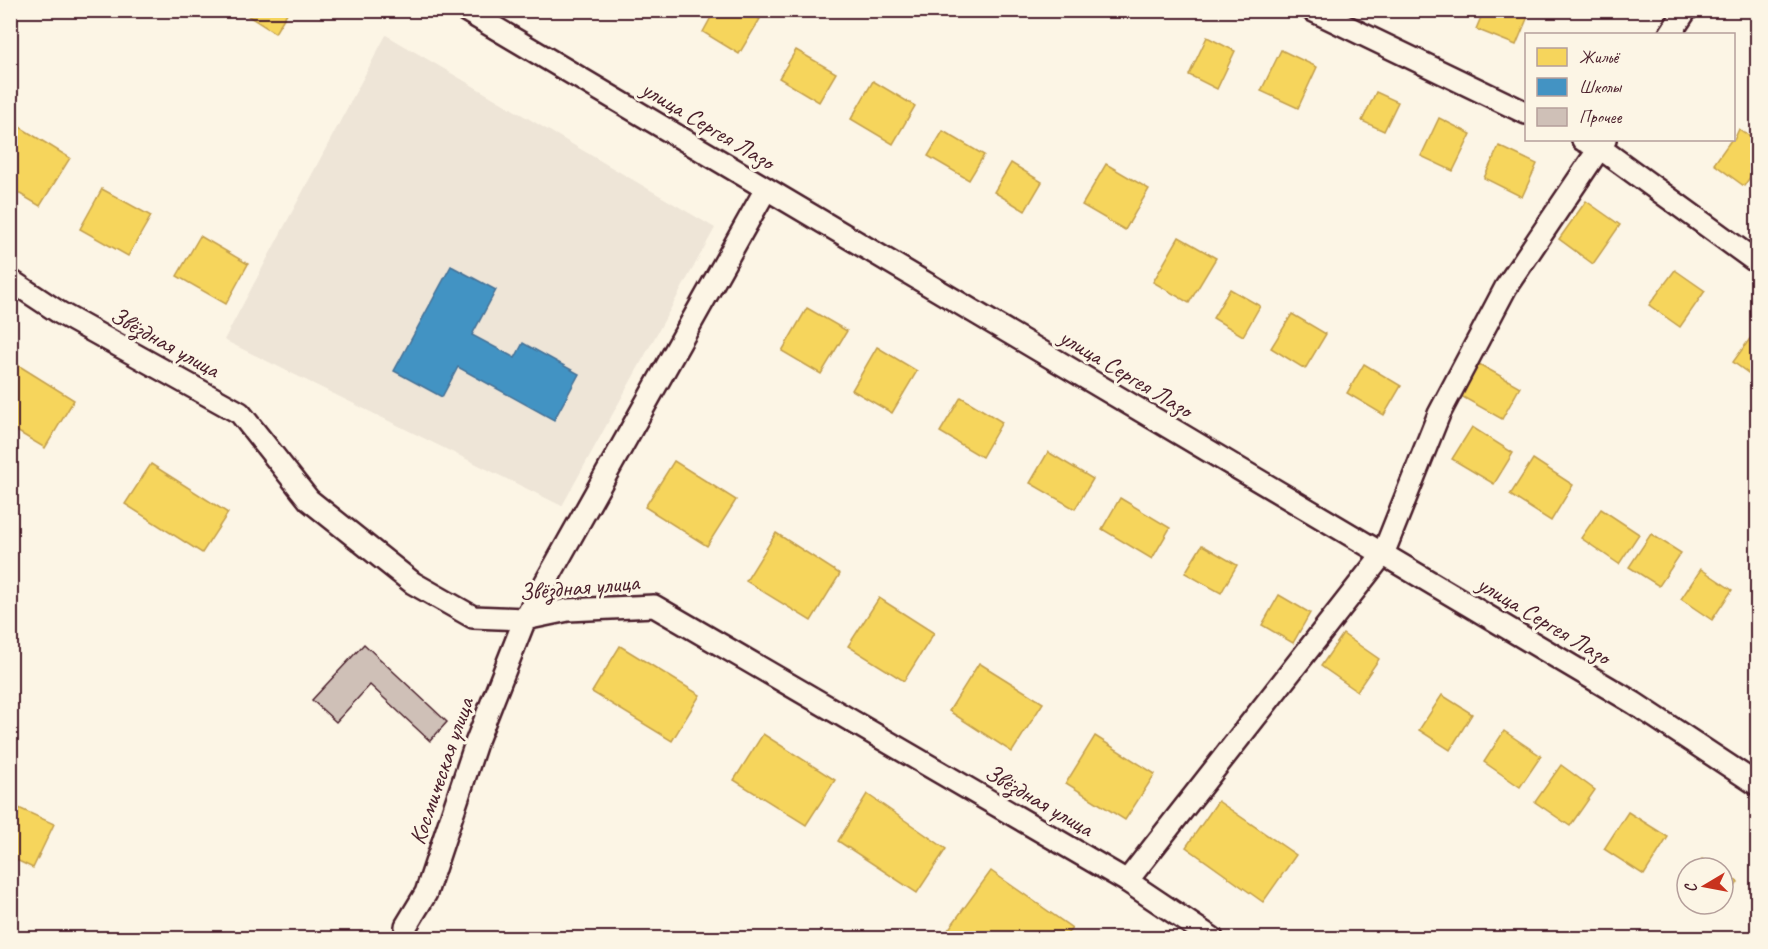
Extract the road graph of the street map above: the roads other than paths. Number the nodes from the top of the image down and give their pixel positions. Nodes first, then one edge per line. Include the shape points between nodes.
1 (465, 10) edge
2 (1312, 10) edge
3 (1686, 10) edge
4 (1671, 33) edge
5 (1525, 111) edge
6 (1596, 142) edge
7 (766, 189) junction
8 (1758, 263) edge
9 (10, 280) edge
10 (1383, 554) junction
11 (525, 620) junction
12 (1758, 785) edge
13 (1127, 881) junction
14 (406, 939) edge
15 (1212, 939) edge

1 - 7 street, улица Сергея Лазо
2 - 5 street
3 - 4 street
6 - 8 street
6 - 10 street via 1506,287 1439,414
7 - 10 street, улица Сергея Лазо
7 - 11 street, Космическая улица
9 - 11 street, Звёздная улица via 60,314 240,413 309,500 413,583 473,617
10 - 12 street, улица Сергея Лазо via 1634,703
10 - 13 street
11 - 13 street, Звёздная улица via 568,609 654,606
11 - 14 street, Космическая улица via 476,743 426,893 406,926
13 - 15 street, Звёздная улица

